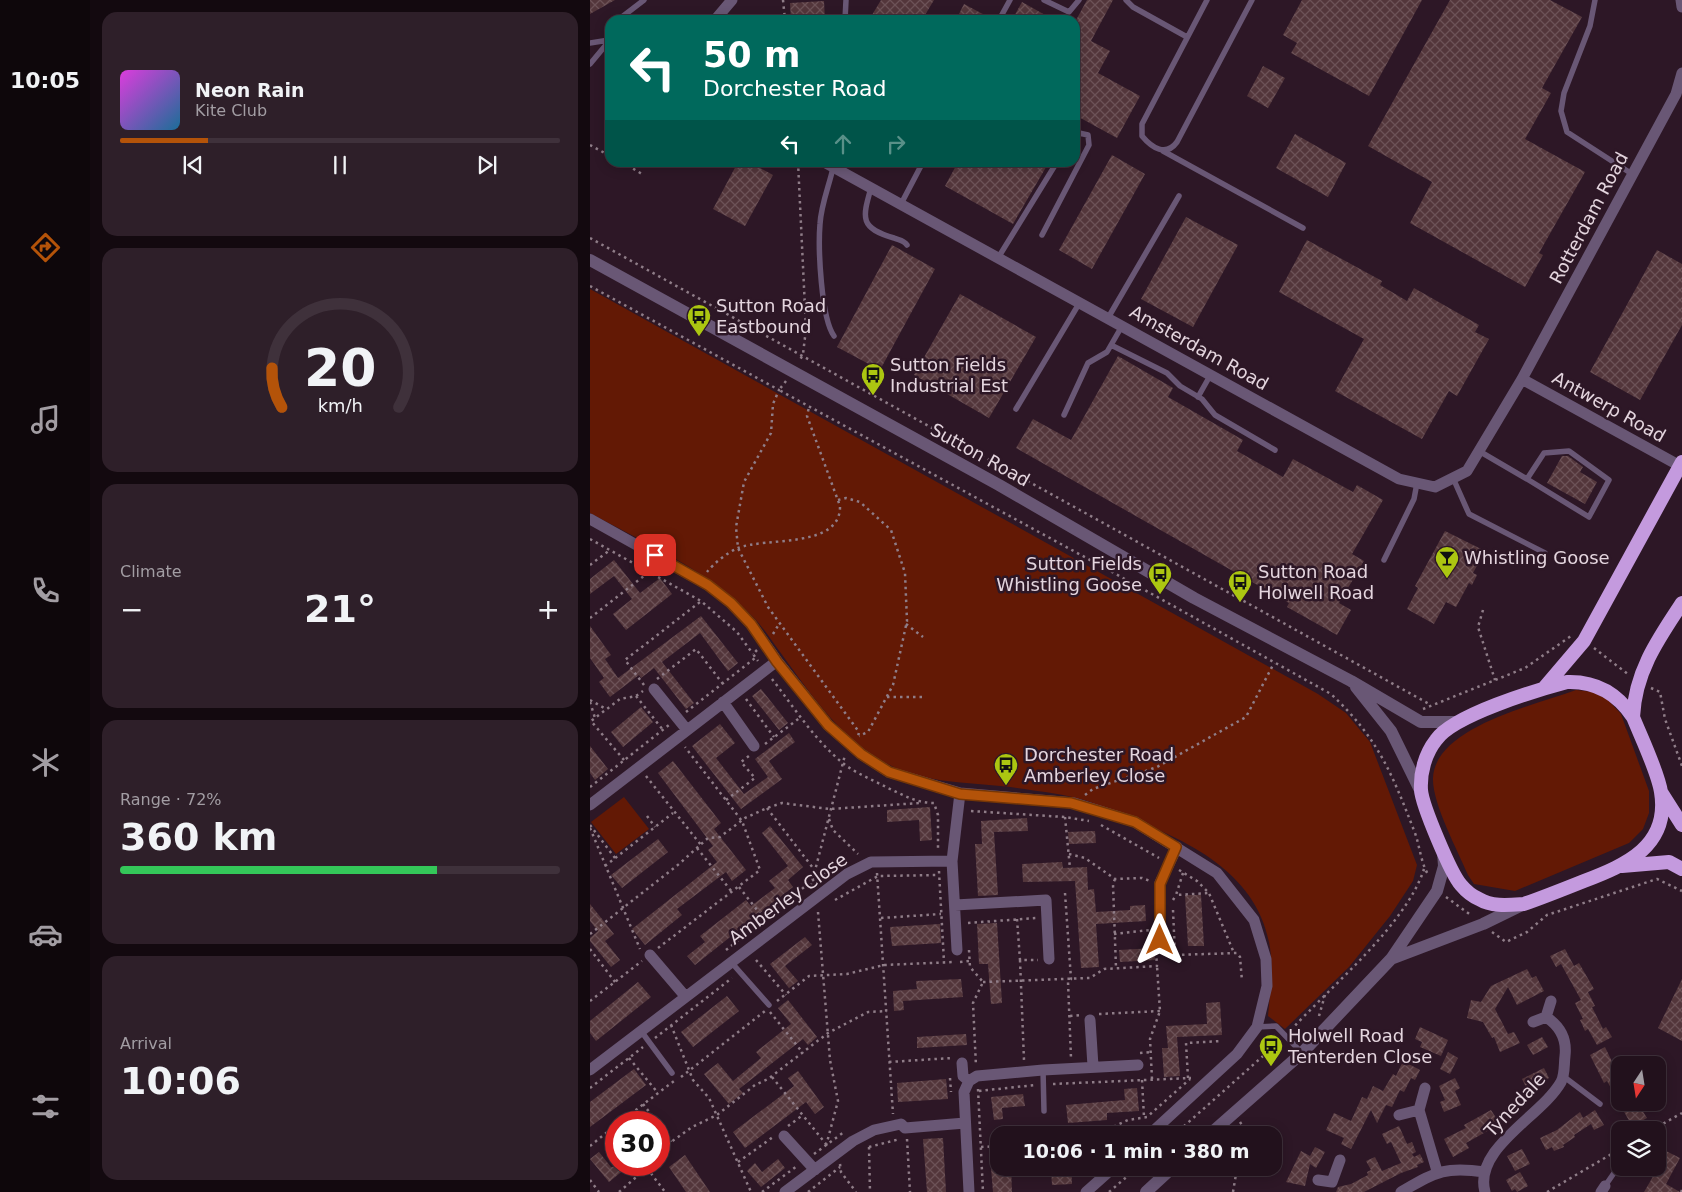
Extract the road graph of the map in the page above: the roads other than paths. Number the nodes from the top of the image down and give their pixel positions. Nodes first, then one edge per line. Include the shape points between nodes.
1 (644, 0) edge
2 (732, 0) edge
3 (846, 0) edge
4 (1010, 0) edge
5 (1044, 0) edge
6 (1079, 0) edge
7 (1126, 0) edge
8 (1207, 0) edge
9 (1252, 0) edge
10 (1595, 0) edge
11 (1681, 0) edge
12 (1682, 7) edge
13 (624, 15) edge
14 (719, 15) edge
15 (845, 15) edge
16 (1002, 15) edge
17 (1187, 37) junction
18 (605, 40) edge
19 (590, 43) edge
20 (605, 45) edge
21 (590, 64) edge
22 (1682, 72) edge
23 (1680, 85) edge
24 (1080, 133) edge
25 (1161, 150) junction
26 (1080, 162) edge
27 (828, 167) edge
28 (832, 167) edge
29 (920, 167) edge
30 (1055, 167) edge
31 (1078, 167) edge
32 (1632, 174) junction
33 (871, 188) junction
34 (1179, 196) dead end
35 (901, 204) junction
36 (1303, 228) dead end
37 (1042, 235) dead end
38 (907, 245) dead end
39 (998, 258) junction
40 (590, 260) edge
41 (1080, 302) junction
42 (1108, 318) junction
43 (1122, 326) junction
44 (834, 336) dead end
45 (1111, 345) junction
46 (1211, 374) junction
47 (1522, 379) junction
48 (1198, 397) junction
49 (1016, 409) dead end
50 (1064, 415) dead end
51 (1275, 450) dead end
52 (1479, 451) junction
53 (1681, 464) edge
54 (1453, 478) junction
55 (1527, 479) junction
56 (1417, 483) junction
57 (590, 519) edge
58 (1545, 553) dead end
59 (1384, 560) dead end
60 (1682, 603) edge
61 (777, 662) junction
62 (1352, 682) junction
63 (650, 688) road end
64 (1544, 688) junction
65 (723, 702) junction
66 (1633, 717) junction
67 (1456, 722) junction
68 (687, 730) junction
69 (756, 748) road end
70 (1661, 791) junction
71 (1422, 792) junction
72 (960, 794) junction
73 (590, 805) edge
74 (1682, 825) edge
75 (1176, 847) junction
76 (1443, 851) junction
77 (952, 861) junction
78 (1622, 866) junction
79 (1682, 869) edge
80 (1524, 904) junction
81 (955, 905) junction
82 (1158, 937) road end
83 (956, 950) dead end
84 (647, 957) road end
85 (1391, 959) junction
86 (1049, 960) road end
87 (731, 962) junction
88 (685, 996) junction
89 (1551, 1002) dead end
90 (771, 1005) road end
91 (1092, 1016) road end
92 (1546, 1017) junction
93 (1532, 1022) dead end
94 (1257, 1027) junction
95 (641, 1031) junction
96 (1302, 1053) junction
97 (962, 1059) road end
98 (1138, 1065) dead end
99 (1092, 1066) junction
100 (590, 1070) edge
101 (1044, 1070) junction
102 (672, 1073) dead end
103 (1563, 1076) junction
104 (973, 1079) junction
105 (1425, 1088) dead end
106 (1600, 1104) dead end
107 (1419, 1110) junction
108 (1044, 1111) dead end
109 (1399, 1115) dead end
110 (965, 1123) junction
111 (1159, 1126) edge
112 (1219, 1126) edge
113 (783, 1132) road end
114 (1340, 1160) dead end
115 (814, 1170) junction
116 (1437, 1171) junction
117 (1485, 1172) junction
118 (1104, 1176) edge
119 (1163, 1176) edge
120 (1612, 1176) edge
121 (1318, 1180) dead end
122 (1335, 1187) edge
123 (1603, 1189) edge
124 (785, 1192) edge
125 (970, 1192) edge
126 (1086, 1192) edge
127 (1146, 1192) edge
128 (1401, 1192) edge
129 (1485, 1192) edge

1 - 13 lane
2 - 14 street
3 - 15 lane
4 - 16 lane
5 - 6 lane via 1070,12
7 - 17 lane via 1132,7
8 - 17 lane
9 - 25 lane via 1178,142 1168,150
10 - 32 lane via 1590,26 1564,93 1561,111 1567,132
11 - 12 street
17 - 25 lane via 1142,124 1142,136 1148,144
18 - 19 lane
20 - 21 lane
22 - 23 street, Rotterdam Road
23 - 32 street, Rotterdam Road
24 - 26 lane via 1088,135 1089,145
25 - 36 lane
27 - 44 lane via 820,223 820,264 827,322
28 - 33 street, Amsterdam Road
29 - 35 lane
30 - 39 lane
31 - 37 lane
32 - 47 street, Rotterdam Road
33 - 35 street, Amsterdam Road
33 - 38 lane via 865,221 876,232 902,240
34 - 42 lane
35 - 39 street, Amsterdam Road
39 - 41 street, Amsterdam Road
40 - 62 street, Sutton Road via 999,485 1194,598
41 - 42 street, Amsterdam Road
41 - 49 lane
42 - 43 street, Amsterdam Road
43 - 45 lane
43 - 46 street, Amsterdam Road
45 - 48 lane via 1166,373
45 - 50 lane via 1088,363
46 - 48 lane
46 - 56 street, Amsterdam Road via 1399,479
47 - 52 street, Amsterdam Road
47 - 53 street, Antwerp Road
48 - 51 lane via 1215,415
52 - 54 street, Amsterdam Road via 1467,471
52 - 55 lane
53 - 64 highway via 1584,641
54 - 56 street, Amsterdam Road via 1435,486
54 - 58 lane via 1469,514
55 - 55 lane via 1544,453 1569,451 1609,480 1589,517
56 - 59 lane via 1414,499
57 - 61 street via 700,581 731,603 751,624
60 - 66 highway via 1649,655 1634,696
61 - 65 street
61 - 72 street via 828,725 855,741 889,772
62 - 67 street, Sutton Road via 1421,722
62 - 71 street, Sutton Road via 1391,731
63 - 68 street
64 - 66 highway via 1567,682 1593,684 1614,696
64 - 67 highway
65 - 68 street
65 - 69 street
66 - 70 highway
67 - 71 highway via 1436,739 1430,749 1422,776
68 - 73 street
70 - 74 highway
70 - 78 highway via 1660,815 1654,837
71 - 76 highway
72 - 75 street via 1074,803 1135,822
72 - 77 street
75 - 82 street via 1160,885
75 - 94 street via 1217,873 1254,920 1266,959 1267,986
76 - 80 highway via 1461,886 1476,898 1492,904
76 - 85 street via 1444,866 1437,891
77 - 81 street
77 - 87 street, Amberley Close via 871,862 847,874 818,904
78 - 79 highway via 1669,862
78 - 80 highway
80 - 85 street
81 - 83 street
81 - 86 street via 1046,900
84 - 88 street
85 - 96 street
87 - 88 street, Amberley Close
87 - 90 lane
88 - 95 street, Amberley Close
89 - 92 street
91 - 99 street
92 - 93 street
92 - 103 street, Tynedale via 1557,1024 1566,1045
94 - 96 lane via 1276,1026
94 - 111 street via 1237,1054
95 - 100 street, Amberley Close
95 - 102 lane
96 - 112 street
97 - 104 street via 963,1076
98 - 99 street
99 - 101 street
101 - 104 street
101 - 108 lane
103 - 106 lane
103 - 117 street, Tynedale via 1548,1101 1508,1136
104 - 110 street via 964,1092
105 - 107 street
107 - 109 street
107 - 116 street
110 - 115 street via 874,1130 853,1141 838,1163
110 - 125 street
113 - 115 street
114 - 122 street
115 - 124 street
116 - 117 street via 1461,1168
116 - 128 street
117 - 129 street, Tynedale via 1482,1182
118 - 126 street
119 - 127 street
120 - 123 lane
121 - 122 street

